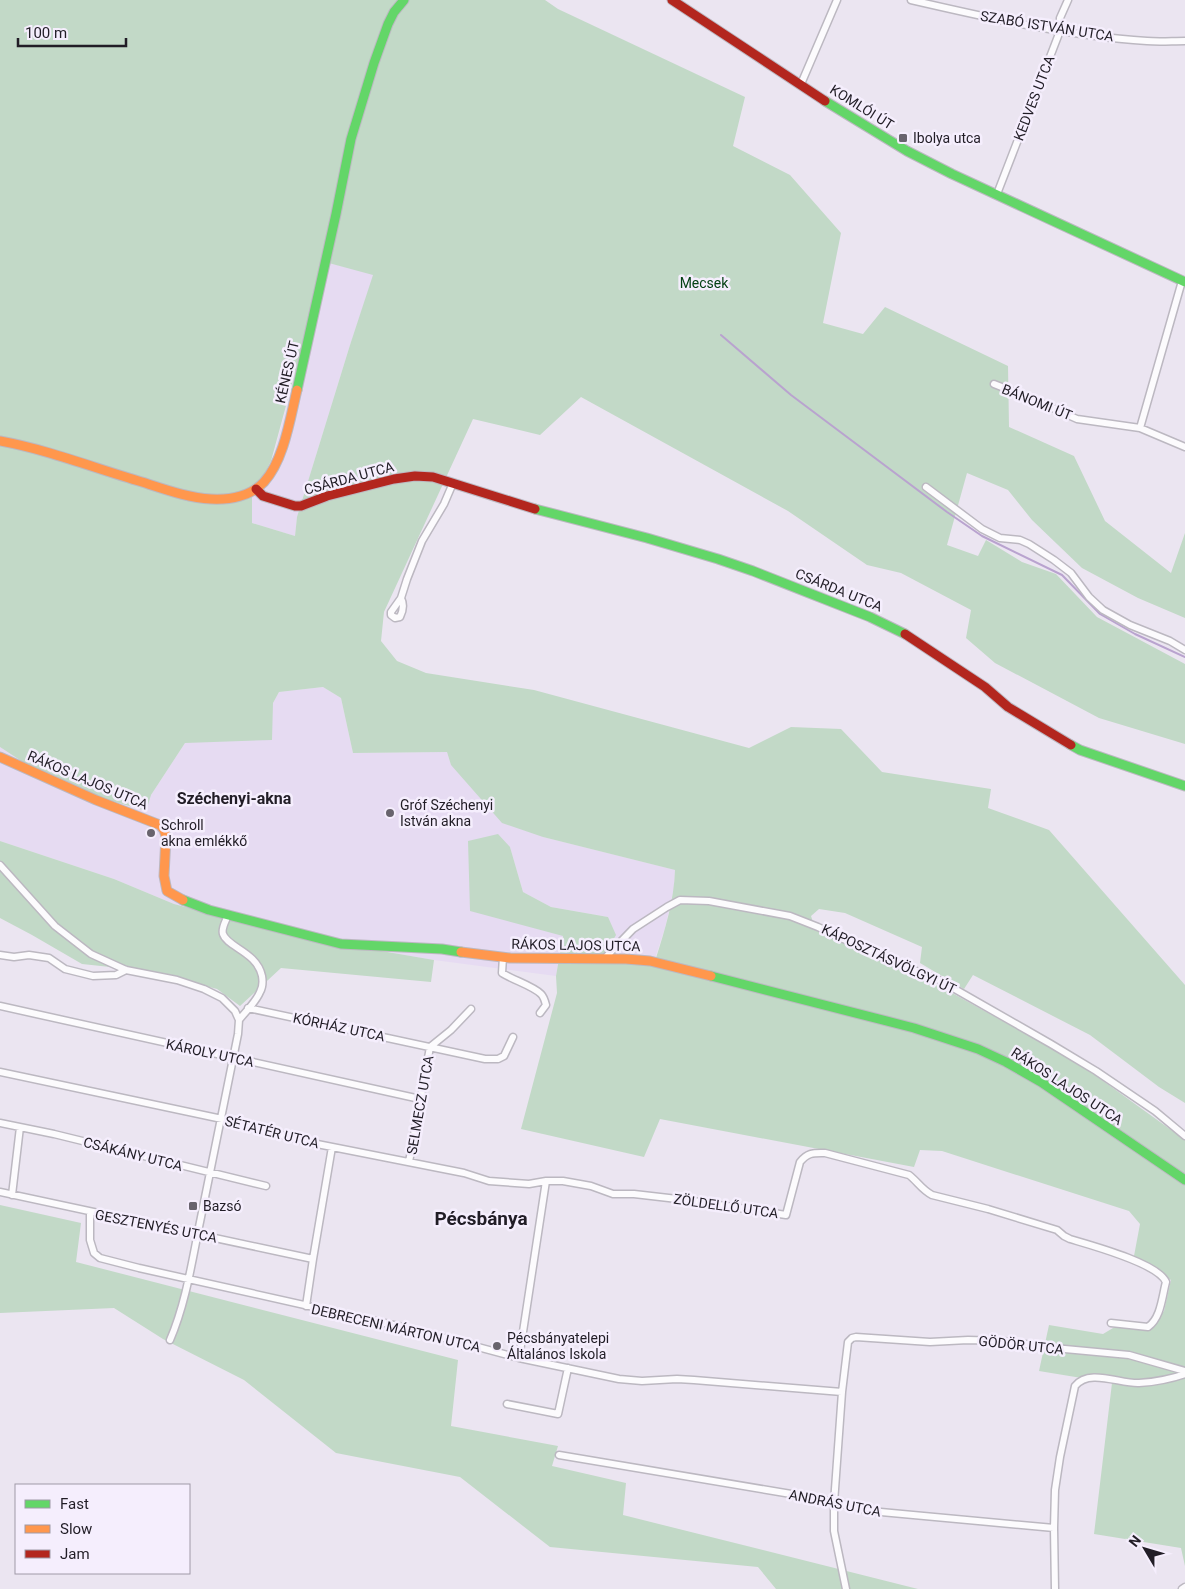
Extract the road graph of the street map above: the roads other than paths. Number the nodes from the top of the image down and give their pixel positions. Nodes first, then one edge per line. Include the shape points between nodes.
1 (404, 0) edge
2 (672, 0) edge
3 (837, 0) edge
4 (911, 0) edge
5 (1068, 0) edge
6 (1060, 31) junction
7 (1185, 42) edge
8 (801, 84) junction
9 (997, 194) junction
10 (1184, 282) edge
11 (994, 384) dead end
12 (1140, 428) junction
13 (0, 441) edge
14 (1185, 448) edge
15 (453, 482) junction
16 (926, 487) dead end
17 (256, 489) junction
18 (401, 598) dead end
19 (1185, 650) edge
20 (0, 757) edge
21 (1185, 786) edge
22 (0, 865) edge
23 (228, 915) junction
24 (0, 955) edge
25 (503, 957) junction
26 (604, 959) junction
27 (126, 970) junction
28 (0, 1006) edge
29 (248, 1008) junction
30 (471, 1009) dead end
31 (540, 1014) dead end
32 (239, 1020) junction
33 (513, 1038) dead end
34 (430, 1047) junction
35 (233, 1057) junction
36 (0, 1072) edge
37 (420, 1099) junction
38 (222, 1119) junction
39 (0, 1123) edge
40 (20, 1127) junction
41 (1185, 1136) edge
42 (332, 1147) junction
43 (409, 1162) junction
44 (210, 1173) junction
45 (1185, 1180) edge
46 (546, 1181) junction
47 (266, 1186) dead end
48 (0, 1192) edge
49 (12, 1195) junction
50 (90, 1213) junction
51 (198, 1234) junction
52 (313, 1259) junction
53 (188, 1278) junction
54 (306, 1306) junction
55 (1110, 1323) dead end
56 (170, 1340) dead end
57 (519, 1358) junction
58 (568, 1368) junction
59 (1185, 1373) edge
60 (842, 1392) junction
61 (507, 1404) dead end
62 (559, 1455) dead end
63 (834, 1503) junction
64 (1054, 1528) junction
65 (846, 1589) edge
66 (1055, 1589) edge

1 - 17 street, KÉNES ÚT via 388,24 351,139 290,424 272,471
2 - 8 street, KOMLÓI ÚT
3 - 8 street
4 - 6 street, SZABÓ ISTVÁN UTCA
5 - 6 street, KEDVES UTCA via 1060,18
6 - 7 street, SZABÓ ISTVÁN UTCA via 1148,42
6 - 9 street, KEDVES UTCA
8 - 9 street, KOMLÓI ÚT via 900,147
9 - 10 street, KOMLÓI ÚT
10 - 12 street
11 - 12 street, BÁNOMI ÚT via 1077,419
12 - 14 street, BÁNOMI ÚT
13 - 17 street, KÉNES ÚT via 206,499 235,497
15 - 17 street, CSÁRDA UTCA via 415,476 394,479 301,506 263,496
15 - 18 street via 422,541
15 - 21 street, CSÁRDA UTCA via 546,514 718,559 870,616 913,639 985,687 1020,715 1080,750
16 - 19 street via 982,529 1000,538 1020,540 1054,560 1071,573 1089,597 1116,618
20 - 23 street, RÁKOS LAJOS UTCA via 160,825 166,836 164,876 167,891 190,903
22 - 27 street via 55,926 91,954
23 - 25 street, RÁKOS LAJOS UTCA via 341,944 442,949
23 - 29 street via 223,928 224,937 252,959 262,975 261,991
24 - 27 street via 29,954 49,958 65,970 93,976 116,975
25 - 26 street, RÁKOS LAJOS UTCA
25 - 31 street via 502,973 543,995 546,1005
26 - 41 street, KÁPOSZTÁSVÖLGYI ÚT via 633,929 680,900 709,901 790,916 939,980 1096,1072 1155,1111
26 - 45 street, RÁKOS LAJOS UTCA via 633,959 669,965 914,1028 978,1050 1041,1082
27 - 32 street via 204,988 222,998
28 - 35 street, KÁROLY UTCA
29 - 32 street
29 - 34 street, KÓRHÁZ UTCA
30 - 34 street, SELMECZ UTCA
32 - 35 street
33 - 34 street, SELMECZ UTCA via 504,1056 498,1059
34 - 37 street, SELMECZ UTCA
35 - 37 street, KÁROLY UTCA
35 - 38 street
36 - 38 street, SÉTATÉR UTCA
37 - 43 street, SELMECZ UTCA
38 - 42 street, SÉTATÉR UTCA
38 - 44 street
39 - 40 street, CSÁKÁNY UTCA
40 - 44 street, CSÁKÁNY UTCA
40 - 49 street
42 - 43 street, SÉTATÉR UTCA
42 - 52 street
43 - 46 street, SÉTATÉR UTCA via 490,1181 528,1184
44 - 47 street, CSÁKÁNY UTCA
44 - 51 street
46 - 55 street, ZÖLDELLŐ UTCA via 591,1186 613,1194 686,1200 786,1215 800,1162 811,1153 825,1153 909,1175 924,1192 1057,1230 1070,1239 1155,1270 1166,1279 1153,1324 1148,1327
46 - 57 street
48 - 49 street, GESZTENYÉS UTCA
49 - 50 street, GESZTENYÉS UTCA
50 - 51 street, GESZTENYÉS UTCA
50 - 53 street, DEBRECENI MÁRTON UTCA via 90,1240 94,1253 100,1258
51 - 52 street, GESZTENYÉS UTCA
51 - 53 street
52 - 54 street
53 - 54 street, DEBRECENI MÁRTON UTCA
53 - 56 street
54 - 57 street, DEBRECENI MÁRTON UTCA via 407,1328
57 - 58 street, DEBRECENI MÁRTON UTCA
58 - 60 street, DEBRECENI MÁRTON UTCA via 619,1379 677,1379
58 - 61 street via 558,1414
59 - 60 street, GÖDÖR UTCA via 1129,1355 1003,1341 930,1342 856,1337 848,1342
59 - 64 street via 1139,1383 1099,1378 1078,1382 1060,1457
60 - 63 street
62 - 63 street, ANDRÁS UTCA
63 - 64 street, ANDRÁS UTCA via 896,1514
63 - 65 street via 834,1531
64 - 66 street

